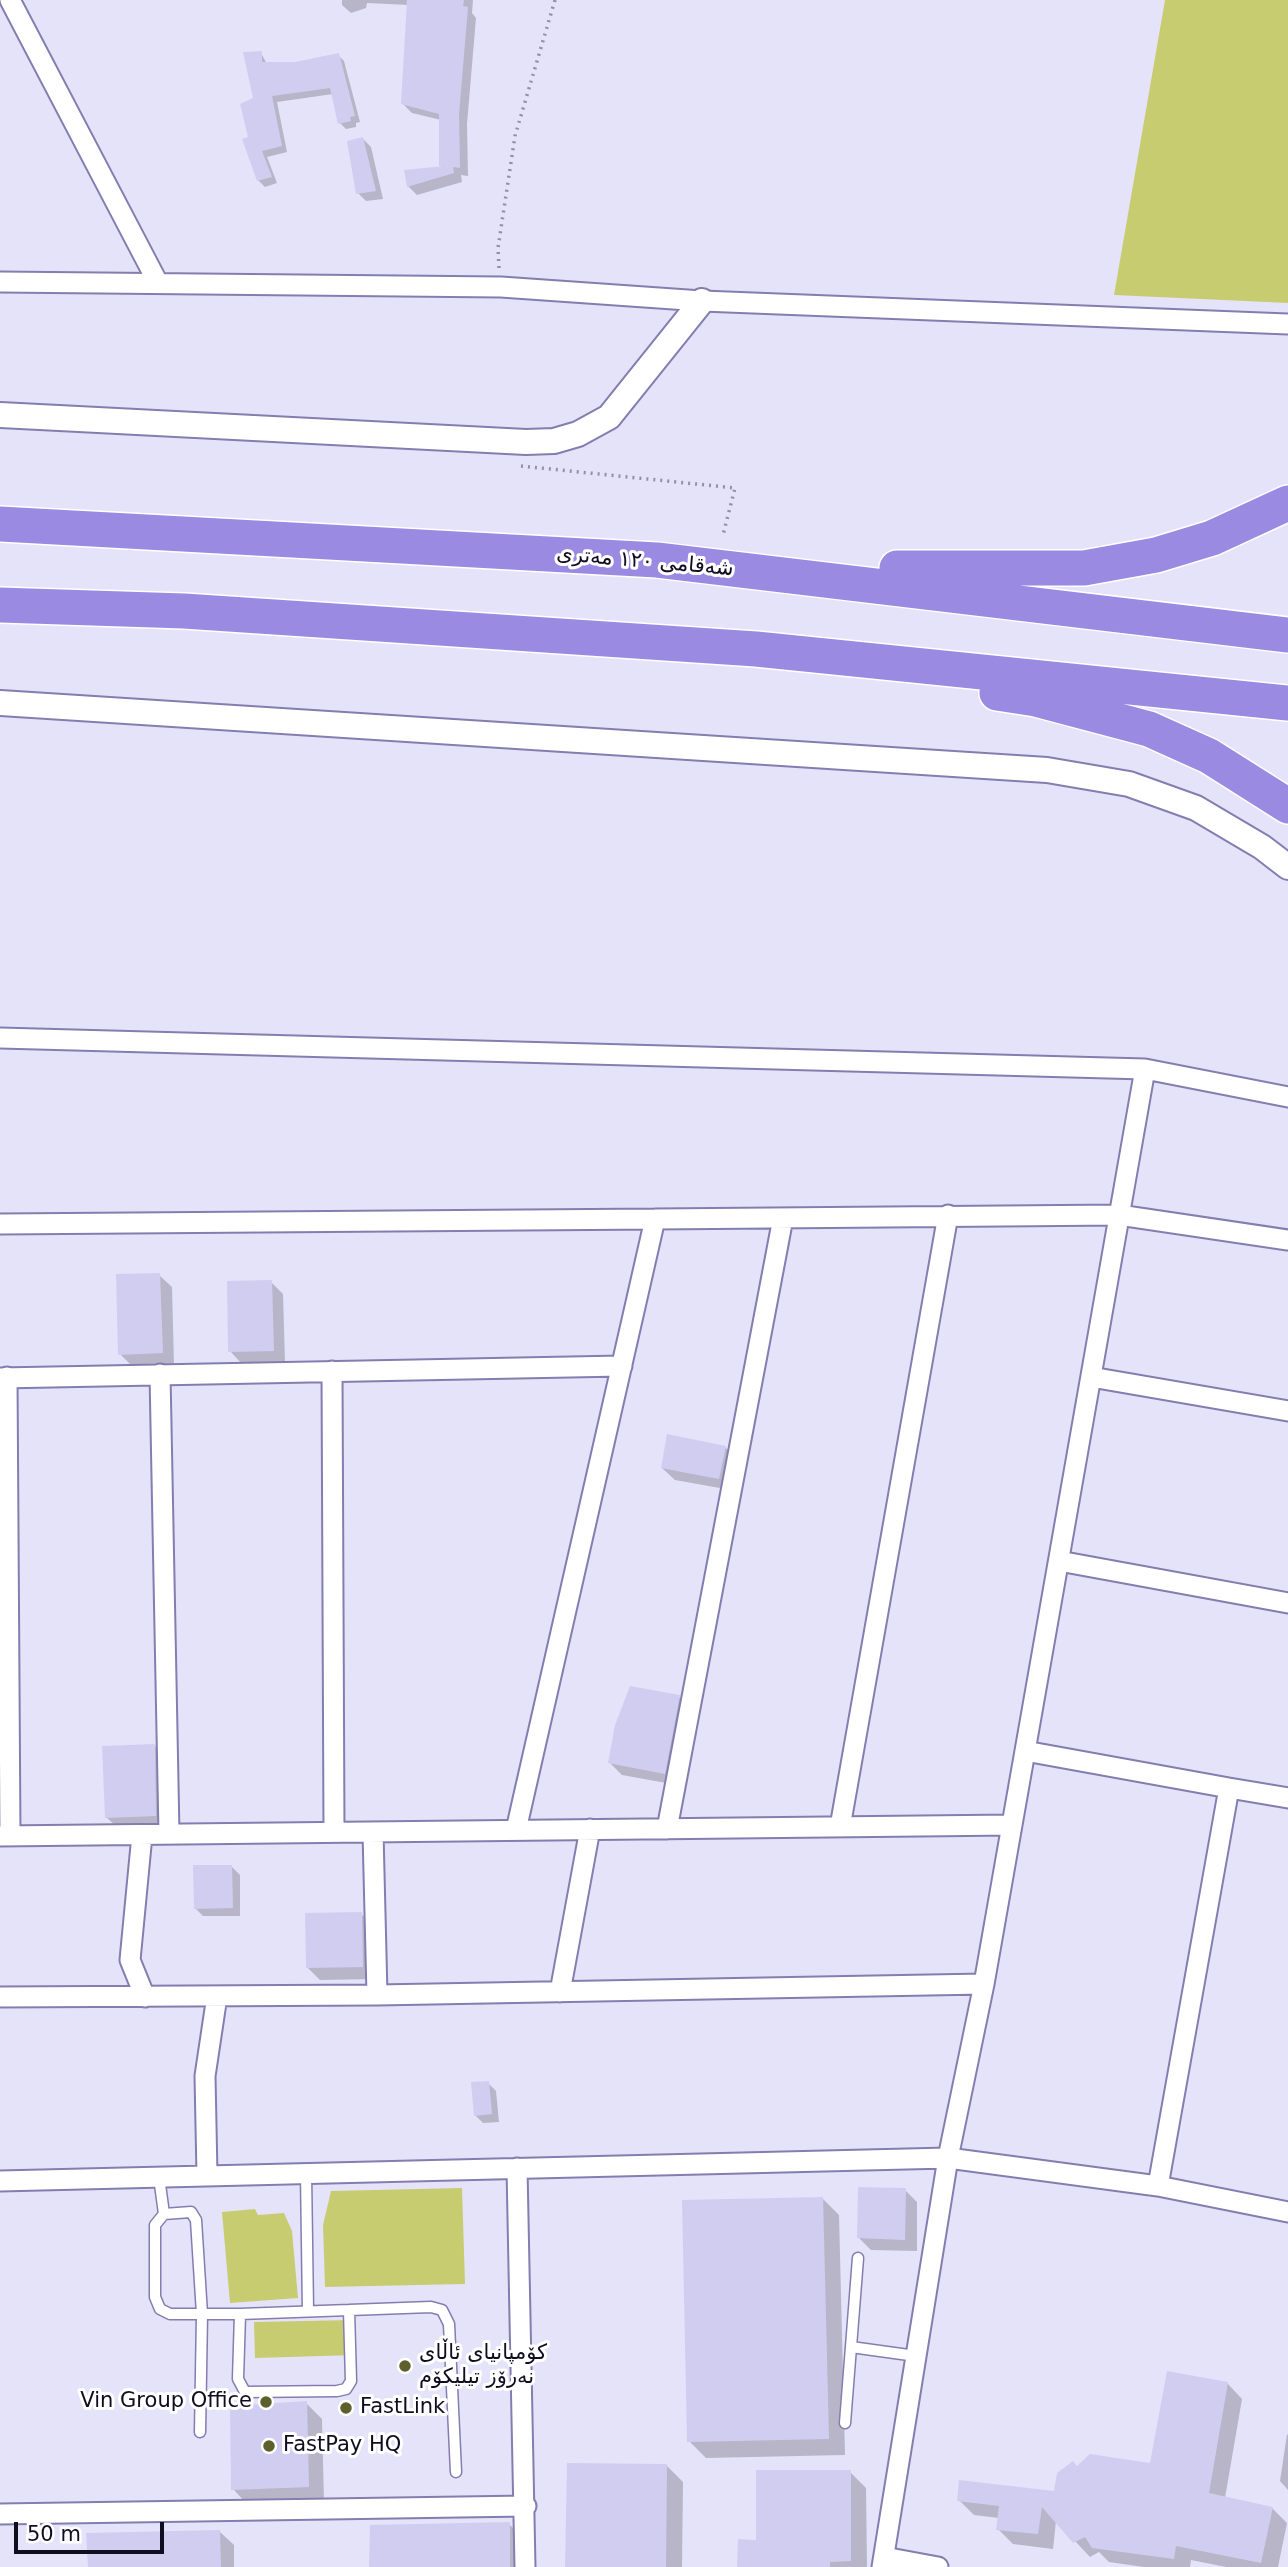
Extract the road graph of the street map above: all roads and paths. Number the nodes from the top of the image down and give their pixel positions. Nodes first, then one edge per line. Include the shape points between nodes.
1 (10, 0) edge
2 (555, 0) edge
3 (0, 282) edge
4 (158, 284) junction
5 (501, 287) junction
6 (702, 302) junction
7 (1288, 324) edge
8 (0, 415) edge
9 (511, 465) dead end
10 (1288, 503) edge
11 (0, 524) edge
12 (723, 535) dead end
13 (657, 560) junction
14 (0, 605) edge
15 (1288, 635) edge
16 (756, 649) junction
17 (1288, 703) edge
18 (0, 704) edge
19 (1288, 806) edge
20 (1288, 867) edge
21 (0, 1038) edge
22 (1145, 1069) junction
23 (1288, 1097) edge
24 (948, 1215) junction
25 (1119, 1215) junction
26 (783, 1218) junction
27 (655, 1220) junction
28 (0, 1224) edge
29 (1288, 1240) edge
30 (622, 1366) junction
31 (332, 1371) junction
32 (160, 1374) junction
33 (1091, 1377) junction
34 (4, 1378) edge
35 (1288, 1410) edge
36 (1059, 1561) junction
37 (1288, 1603) edge
38 (1025, 1751) junction
39 (1229, 1788) junction
40 (1288, 1798) edge
41 (1012, 1825) junction
42 (840, 1827) junction
43 (590, 1829) junction
44 (667, 1829) junction
45 (516, 1830) junction
46 (334, 1832) junction
47 (373, 1832) junction
48 (169, 1834) junction
49 (142, 1835) junction
50 (5, 1836) edge
51 (984, 1984) junction
52 (560, 1992) junction
53 (377, 1995) junction
54 (217, 1996) junction
55 (0, 1997) edge
56 (145, 1997) junction
57 (947, 2158) junction
58 (517, 2168) junction
59 (306, 2173) junction
60 (208, 2175) junction
61 (159, 2177) junction
62 (0, 2181) edge
63 (1158, 2186) junction
64 (1288, 2211) edge
65 (164, 2214) junction
66 (858, 2258) dead end
67 (349, 2309) junction
68 (308, 2311) junction
69 (240, 2314) junction
70 (202, 2315) junction
71 (851, 2347) junction
72 (916, 2356) junction
73 (845, 2423) dead end
74 (200, 2432) dead end
75 (456, 2472) dead end
76 (526, 2506) junction
77 (0, 2514) edge
78 (883, 2562) edge
79 (525, 2567) edge
80 (938, 2567) edge

1 - 4 street
2 - 5 path via 515,136 498,248
3 - 4 street
4 - 5 street
5 - 6 street
6 - 7 street
6 - 8 street via 609,417 554,441
9 - 12 path via 735,488
10 - 13 highway via 1212,538 1156,555 1084,568 964,570
11 - 13 highway, شەقامی ١٢٠ مەتری
13 - 15 highway, شەقامی ١٢٠ مەتری
14 - 16 highway via 184,611
16 - 17 highway
16 - 19 highway via 1036,699 1149,729 1209,756
18 - 20 street via 1046,769 1129,784 1196,808
21 - 22 street
22 - 23 street
22 - 25 street
24 - 25 street
24 - 26 street
24 - 42 street
25 - 29 street
25 - 33 street
26 - 27 street
26 - 44 street
27 - 28 street
27 - 30 street
30 - 31 street
30 - 45 street
31 - 32 street
31 - 46 street
32 - 34 street
32 - 48 street
33 - 35 street
33 - 36 street
34 - 50 street
36 - 37 street
36 - 38 street
38 - 39 street
38 - 41 street
39 - 40 street
39 - 63 street
41 - 42 street
41 - 51 street
42 - 44 street
43 - 44 street
43 - 45 street
43 - 52 street
45 - 47 street
46 - 47 street
46 - 48 street
47 - 53 street
48 - 49 street
49 - 50 street
49 - 56 street via 130,1960
51 - 52 street
51 - 57 street
52 - 53 street
53 - 54 street
54 - 56 street
54 - 60 street via 205,2076
55 - 56 street
57 - 58 street
57 - 63 street
57 - 72 street
58 - 59 street
58 - 76 street
59 - 60 street
59 - 68 lane
60 - 61 street
61 - 62 street
61 - 65 lane
63 - 64 street
65 - 70 lane via 194,2214
65 - 70 lane via 155,2225 157,2304 170,2315
66 - 71 lane
67 - 68 lane
67 - 69 lane via 351,2381 346,2389 337,2391 244,2392 238,2379
67 - 75 lane via 431,2307 446,2314
68 - 69 lane
69 - 70 lane
70 - 74 lane
71 - 72 lane
71 - 73 lane
72 - 78 street
76 - 77 street
76 - 79 street
78 - 80 street

